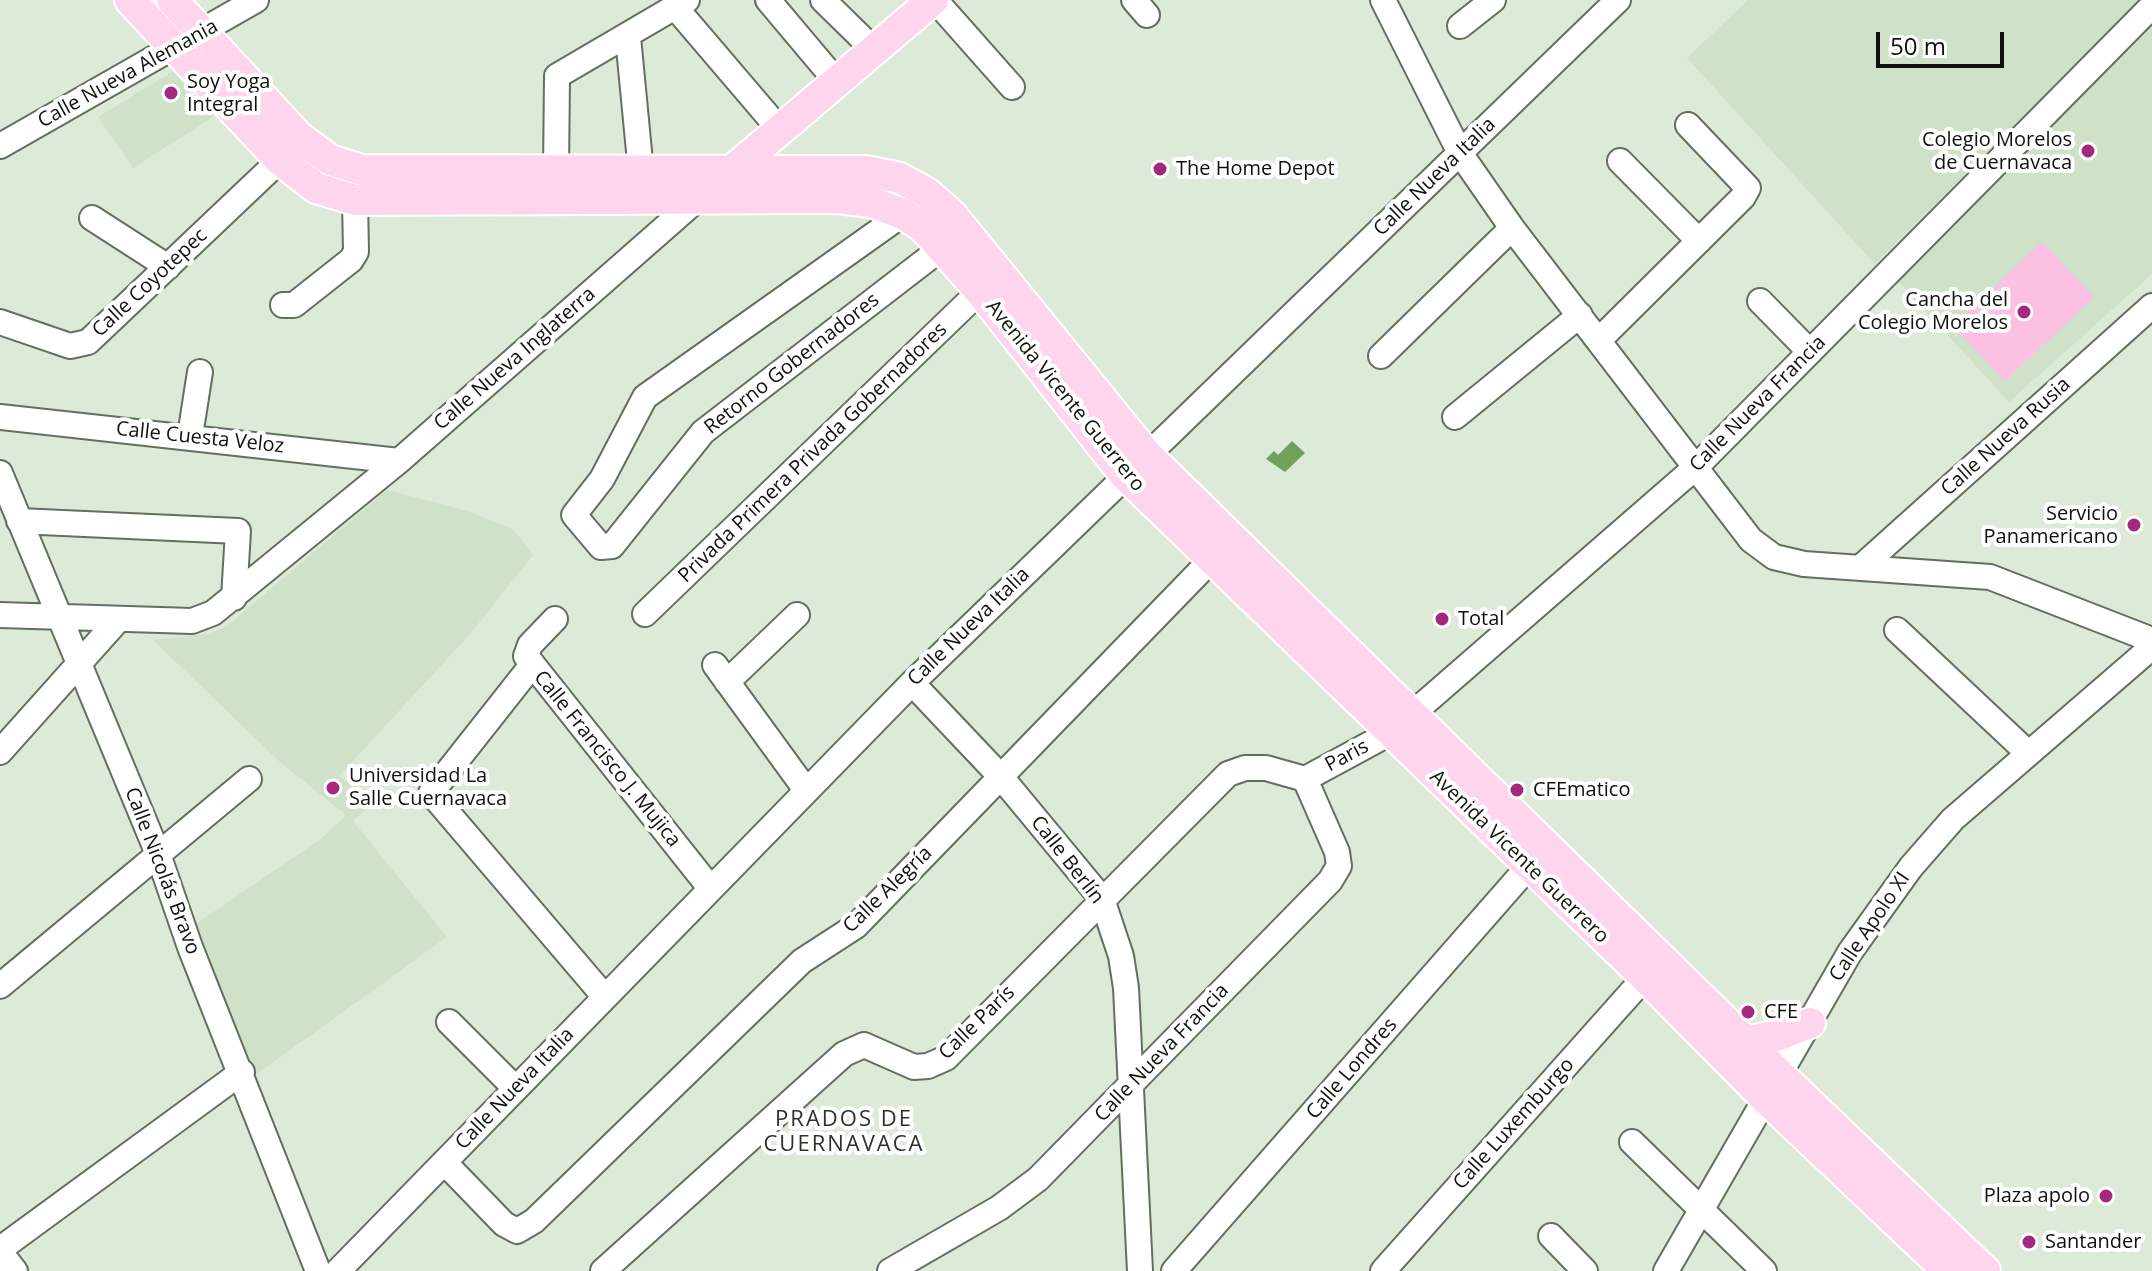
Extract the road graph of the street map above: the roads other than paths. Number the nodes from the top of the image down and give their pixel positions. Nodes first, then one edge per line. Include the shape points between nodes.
1 (130, 0) edge
2 (172, 0) edge
3 (256, 0) edge
4 (768, 0) edge
5 (823, 0) edge
6 (934, 0) edge
7 (1383, 0) edge
8 (1493, 0) edge
9 (681, 4) edge
10 (1601, 6) edge
11 (2152, 6) edge
12 (850, 9) edge
13 (1460, 26) dead end
14 (201, 34) junction
15 (628, 37) junction
16 (174, 49) junction
17 (874, 50) junction
18 (837, 82) junction
19 (1012, 87) dead end
20 (1688, 125) dead end
21 (780, 130) junction
22 (0, 146) edge
23 (1460, 153) junction
24 (280, 160) junction
25 (1620, 161) dead end
26 (735, 169) junction
27 (556, 172) junction
28 (641, 172) junction
29 (702, 195) junction
30 (355, 200) junction
31 (903, 214) junction
32 (92, 218) dead end
33 (1512, 228) junction
34 (1699, 241) junction
35 (943, 247) junction
36 (168, 267) junction
37 (980, 291) junction
38 (1760, 301) dead end
39 (283, 305) dead end
40 (2152, 306) edge
41 (1580, 315) junction
42 (0, 322) edge
43 (1599, 340) junction
44 (1810, 352) junction
45 (1381, 356) dead end
46 (200, 372) dead end
47 (0, 417) edge
48 (1455, 417) dead end
49 (190, 436) junction
50 (1147, 455) junction
51 (399, 461) junction
52 (1696, 467) junction
53 (0, 473) edge
54 (1125, 475) junction
55 (19, 521) junction
56 (1211, 560) junction
57 (1860, 568) junction
58 (234, 598) junction
59 (645, 614) dead end
60 (0, 615) edge
61 (797, 615) dead end
62 (59, 618) junction
63 (555, 619) dead end
64 (118, 620) junction
65 (1897, 630) dead end
66 (2152, 640) edge
67 (2152, 647) edge
68 (79, 663) junction
69 (532, 665) junction
70 (912, 683) junction
71 (1401, 724) junction
72 (0, 752) edge
73 (2028, 753) junction
74 (1001, 777) junction
75 (249, 779) dead end
76 (1305, 779) junction
77 (806, 790) junction
78 (158, 854) junction
79 (1529, 866) junction
80 (711, 889) junction
81 (1102, 899) junction
82 (1645, 977) junction
83 (0, 986) edge
84 (604, 996) junction
85 (449, 1022) dead end
86 (1810, 1023) junction
87 (1745, 1042) junction
88 (242, 1072) junction
89 (1131, 1086) junction
90 (1772, 1086) junction
91 (515, 1088) junction
92 (1632, 1142) dead end
93 (445, 1163) junction
94 (1701, 1212) junction
95 (1551, 1236) dead end
96 (15, 1271) edge
97 (318, 1271) edge
98 (338, 1271) edge
99 (603, 1271) edge
100 (890, 1271) edge
101 (1140, 1271) edge
102 (1174, 1271) edge
103 (1383, 1271) edge
104 (1585, 1271) edge
105 (1666, 1271) edge
106 (1764, 1271) edge
107 (1948, 1271) edge
108 (1985, 1271) edge

1 - 16 main road, Avenida Vicente Guerrero
2 - 14 main road, Avenida Vicente Guerrero
3 - 14 street, Calle Nueva Alemania
4 - 18 street
5 - 12 street
6 - 17 main road, Calle Nueva Inglaterra
6 - 19 street
7 - 23 street
8 - 13 street
9 - 15 street
9 - 21 street
10 - 23 street, Calle Nueva Italia
11 - 44 street, Calle Nueva Francia
12 - 17 street
14 - 16 street, Calle Nueva Alemania
14 - 27 main road, Avenida Vicente Guerrero via 299,137 330,160 362,170
15 - 27 street via 557,76
15 - 28 street
16 - 22 street, Calle Nueva Alemania
16 - 24 main road, Avenida Vicente Guerrero
17 - 18 main road, Calle Nueva Inglaterra
18 - 21 main road, Calle Nueva Inglaterra
20 - 34 street via 1748,188
21 - 26 main road, Calle Nueva Inglaterra
23 - 33 street
23 - 50 street, Calle Nueva Italia
24 - 30 main road, Avenida Vicente Guerrero via 316,188
24 - 36 street, Calle Coyotepec
25 - 34 street
26 - 28 main road, Avenida Vicente Guerrero
26 - 29 main road, Calle Nueva Inglaterra
26 - 50 main road, Avenida Vicente Guerrero via 866,171 900,178 927,193 961,226
27 - 28 main road, Avenida Vicente Guerrero
29 - 30 main road, Avenida Vicente Guerrero
29 - 31 main road, Avenida Vicente Guerrero via 837,198 871,202
29 - 51 street, Calle Nueva Inglaterra
30 - 39 street via 356,252 351,260 294,305
31 - 35 main road, Avenida Vicente Guerrero
31 - 35 street, Retorno Gobernadores via 645,397 602,479 574,515 601,547 612,546 703,432
32 - 36 street
33 - 41 street
33 - 45 street
34 - 43 street
35 - 37 main road, Avenida Vicente Guerrero
36 - 42 street, Calle Coyotepec via 79,346
37 - 54 main road, Avenida Vicente Guerrero
37 - 59 street, Privada Primera Privada Gobernadores
38 - 44 street
40 - 57 street, Calle Nueva Rusia
41 - 43 street
41 - 48 street
43 - 52 street
44 - 52 street, Calle Nueva Francia
46 - 49 street
47 - 49 street, Calle Cuesta Veloz
49 - 51 street, Calle Cuesta Veloz
50 - 54 street, Calle Nueva Italia
50 - 71 main road, Avenida Vicente Guerrero
51 - 58 street, Calle Nueva Inglaterra
52 - 57 street via 1751,540 1774,557
52 - 71 street, Calle Nueva Francia
53 - 55 street, Calle Nicolás Bravo
54 - 56 main road, Avenida Vicente Guerrero
54 - 70 street, Calle Nueva Italia
55 - 58 street via 238,531
55 - 62 street, Calle Nicolás Bravo
56 - 71 main road, Avenida Vicente Guerrero
56 - 74 street, Calle Alegría
57 - 66 street via 1990,577
58 - 64 street, Calle Nueva Inglaterra via 192,621
60 - 62 street, Calle Nueva Inglaterra
61 - 77 street via 721,674
62 - 64 street, Calle Nueva Inglaterra
62 - 68 street, Calle Nicolás Bravo
63 - 69 street via 530,645 526,656
64 - 68 street
65 - 73 street
67 - 73 street, Calle Apolo XI
68 - 72 street
68 - 78 street, Calle Nicolás Bravo
69 - 80 street, Calle Francisco J. Mujica
69 - 84 street, Calle Francisco J. Mujica via 431,793
70 - 74 street, Calle Berlín
70 - 77 street, Calle Nueva Italia
71 - 76 street, Paris
71 - 79 main road, Avenida Vicente Guerrero
71 - 87 main road, Avenida Vicente Guerrero
73 - 86 street, Calle Apolo XI via 1953,819 1911,867 1850,952
74 - 81 street, Calle Berlín
74 - 93 street, Calle Alegría via 856,926 802,961 534,1221 517,1231 504,1224
75 - 78 street
76 - 81 street, Calle París via 1266,768 1228,774
76 - 89 street, Calle Nueva Francia via 1339,866
77 - 80 street, Calle Nueva Italia
78 - 83 street
78 - 88 street, Calle Nicolás Bravo
79 - 82 main road, Avenida Vicente Guerrero
79 - 102 street, Calle Londres
80 - 84 street, Calle Nueva Italia
81 - 89 street, Calle Berlín via 1121,956
81 - 99 street, Calle París via 946,1058 914,1067 864,1045 844,1054
82 - 90 main road, Avenida Vicente Guerrero
82 - 103 street, Calle Luxemburgo
84 - 91 street, Calle Nueva Italia
85 - 91 street
86 - 87 main road
86 - 90 street, Calle Apolo XI
87 - 90 main road, Avenida Vicente Guerrero
88 - 96 street via 7,1244 1,1253
88 - 97 street, Calle Nicolás Bravo
89 - 100 street, Calle Nueva Francia via 1038,1179 999,1208
89 - 101 street, Calle Berlín
90 - 94 street, Calle Apolo XI
90 - 107 main road, Avenida Vicente Guerrero
90 - 108 main road, Avenida Vicente Guerrero
91 - 93 street, Calle Nueva Italia
92 - 94 street
93 - 98 street, Calle Nueva Italia
94 - 105 street, Calle Apolo XI
94 - 106 street
95 - 104 street

